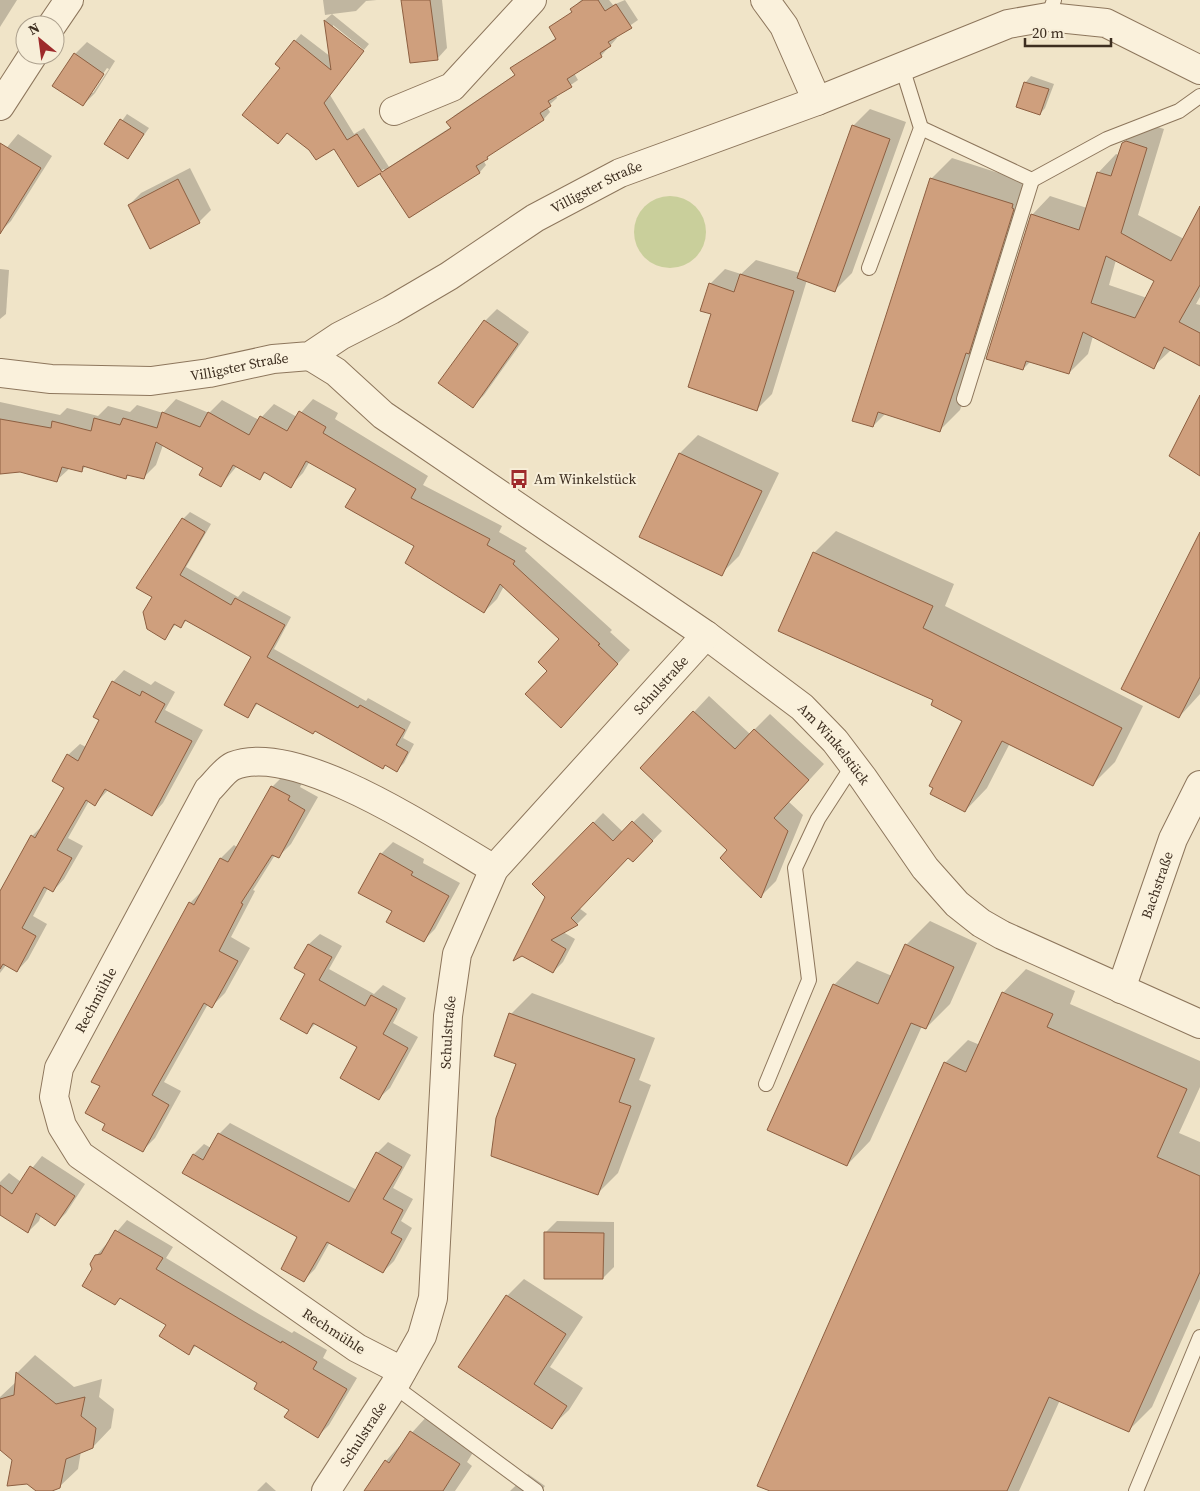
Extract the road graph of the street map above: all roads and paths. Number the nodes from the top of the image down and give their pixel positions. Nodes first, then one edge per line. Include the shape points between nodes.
1 (68, 0) edge
2 (532, 0) edge
3 (764, 0) edge
4 (1051, 8) edge
5 (58, 15) edge
6 (27, 65) edge
7 (902, 67) junction
8 (1200, 70) edge
9 (1200, 96) edge
10 (816, 101) junction
11 (0, 106) edge
12 (394, 112) dead end
13 (921, 128) junction
14 (1032, 180) junction
15 (869, 268) dead end
16 (310, 356) junction
17 (0, 373) edge
18 (964, 399) dead end
19 (706, 635) junction
20 (853, 765) junction
21 (1200, 785) edge
22 (494, 869) junction
23 (1121, 989) junction
24 (1200, 1024) edge
25 (766, 1084) dead end
26 (1200, 1337) edge
27 (398, 1378) junction
28 (326, 1491) edge
29 (536, 1491) edge
30 (1136, 1491) edge

1 - 5 street
2 - 12 street via 452,87
3 - 10 street via 784,26
4 - 7 street, Villigster Straße
4 - 8 street, Villigster Straße via 1106,23
6 - 11 street
7 - 10 street, Villigster Straße
7 - 13 lane
9 - 14 lane via 1179,111 1107,140
10 - 16 street, Villigster Straße via 620,173 535,218 449,276
13 - 14 lane
13 - 15 lane
14 - 18 lane
16 - 17 street, Villigster Straße via 273,359 209,374 151,381 51,379
16 - 19 street, Am Winkelstück via 336,372 383,414
19 - 20 street, Am Winkelstück via 802,707
19 - 22 street, Schulstraße
20 - 23 street, Am Winkelstück via 925,868 957,904 1002,935
20 - 25 lane via 818,819 795,868 809,980
21 - 23 street, Bachstraße via 1173,839
22 - 27 street, Schulstraße via 457,954 448,1016 433,1298 422,1336
22 - 27 street, Rechmühle via 347,786 299,768 258,762 231,767 208,790 59,1068 54,1097 62,1126 80,1155
23 - 24 street, Am Winkelstück
26 - 30 lane
27 - 28 street, Schulstraße
27 - 29 lane

